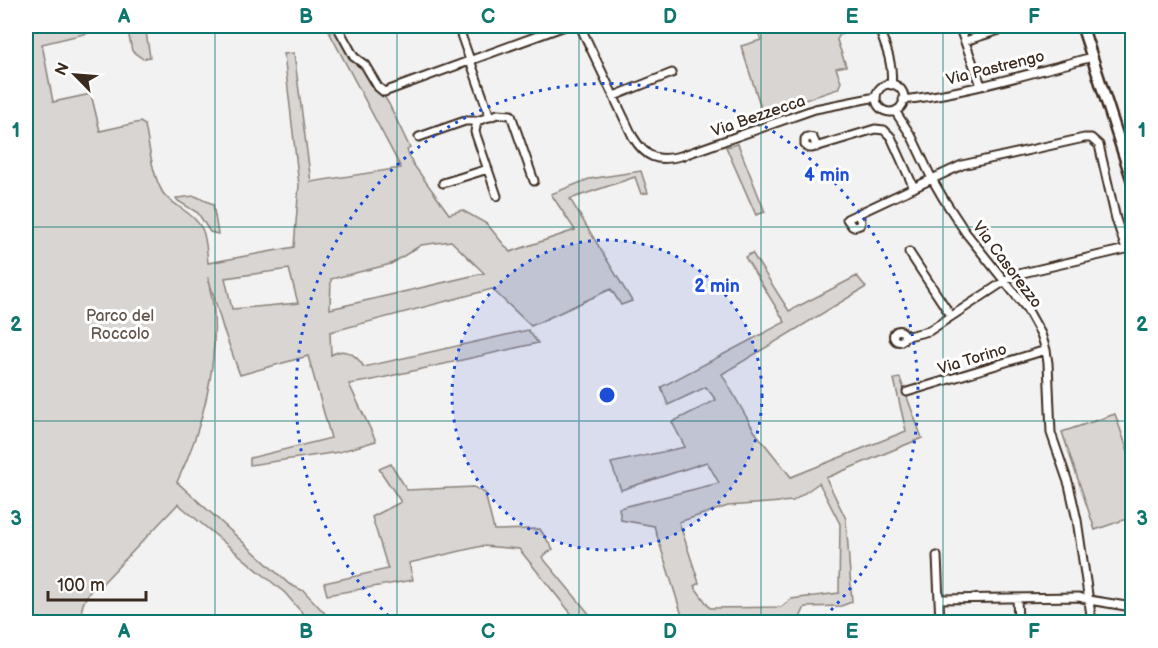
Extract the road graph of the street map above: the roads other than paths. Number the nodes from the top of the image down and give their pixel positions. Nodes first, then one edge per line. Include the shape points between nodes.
1 (337, 26) edge
2 (458, 26) edge
3 (565, 26) edge
4 (580, 26) edge
5 (878, 26) edge
6 (959, 26) edge
7 (1012, 26) edge
8 (1082, 26) edge
9 (965, 40) junction
10 (1093, 57) junction
11 (471, 61) junction
12 (672, 73) dead end
13 (891, 85) junction
14 (981, 85) junction
15 (614, 96) junction
16 (876, 97) junction
17 (903, 100) junction
18 (895, 111) junction
19 (490, 117) junction
20 (477, 121) junction
21 (419, 137) dead end
22 (817, 147) dead end
23 (488, 169) junction
24 (932, 179) junction
25 (1132, 180) edge
26 (534, 181) dead end
27 (443, 183) dead end
28 (914, 188) junction
29 (497, 196) dead end
30 (858, 214) dead end
31 (909, 252) dead end
32 (1005, 280) junction
33 (951, 316) junction
34 (904, 337) dead end
35 (1046, 350) junction
36 (907, 392) dead end
37 (937, 556) dead end
38 (1017, 598) junction
39 (939, 599) junction
40 (1089, 600) junction
41 (1132, 607) edge
42 (940, 622) edge
43 (1018, 622) edge
44 (1092, 622) edge

1 - 11 street via 354,57 365,65 384,92
2 - 11 street
3 - 11 street
4 - 15 street
5 - 13 street via 891,63
6 - 9 street
7 - 9 street
8 - 10 street
9 - 14 street
10 - 14 street, Via Pastrengo
10 - 25 street
11 - 19 street
12 - 15 street
13 - 16 street via 880,89
13 - 17 street via 899,88
14 - 17 street, Via Pastrengo
15 - 16 street, Via Bezzecca via 637,144 650,156 665,159 815,109
16 - 18 street via 882,109
17 - 18 street
18 - 24 street, Via Casorezzo
19 - 20 street
19 - 26 street via 511,115
20 - 21 street via 465,121
20 - 23 street via 475,132
22 - 28 street via 874,129 884,130 891,137
23 - 27 street
23 - 29 street
24 - 28 street
24 - 32 street, Via Casorezzo via 966,233
24 - 32 street via 962,165 1084,138 1099,145 1126,249
28 - 30 street
31 - 33 street
32 - 33 street
32 - 35 street, Via Casorezzo via 1031,315
33 - 34 street via 929,331
35 - 36 street, Via Torino
35 - 40 street, Via Casorezzo via 1051,433 1077,520
37 - 39 street
38 - 39 street
38 - 40 street
38 - 43 street
39 - 42 street
40 - 41 street
40 - 44 street, Via Casorezzo

